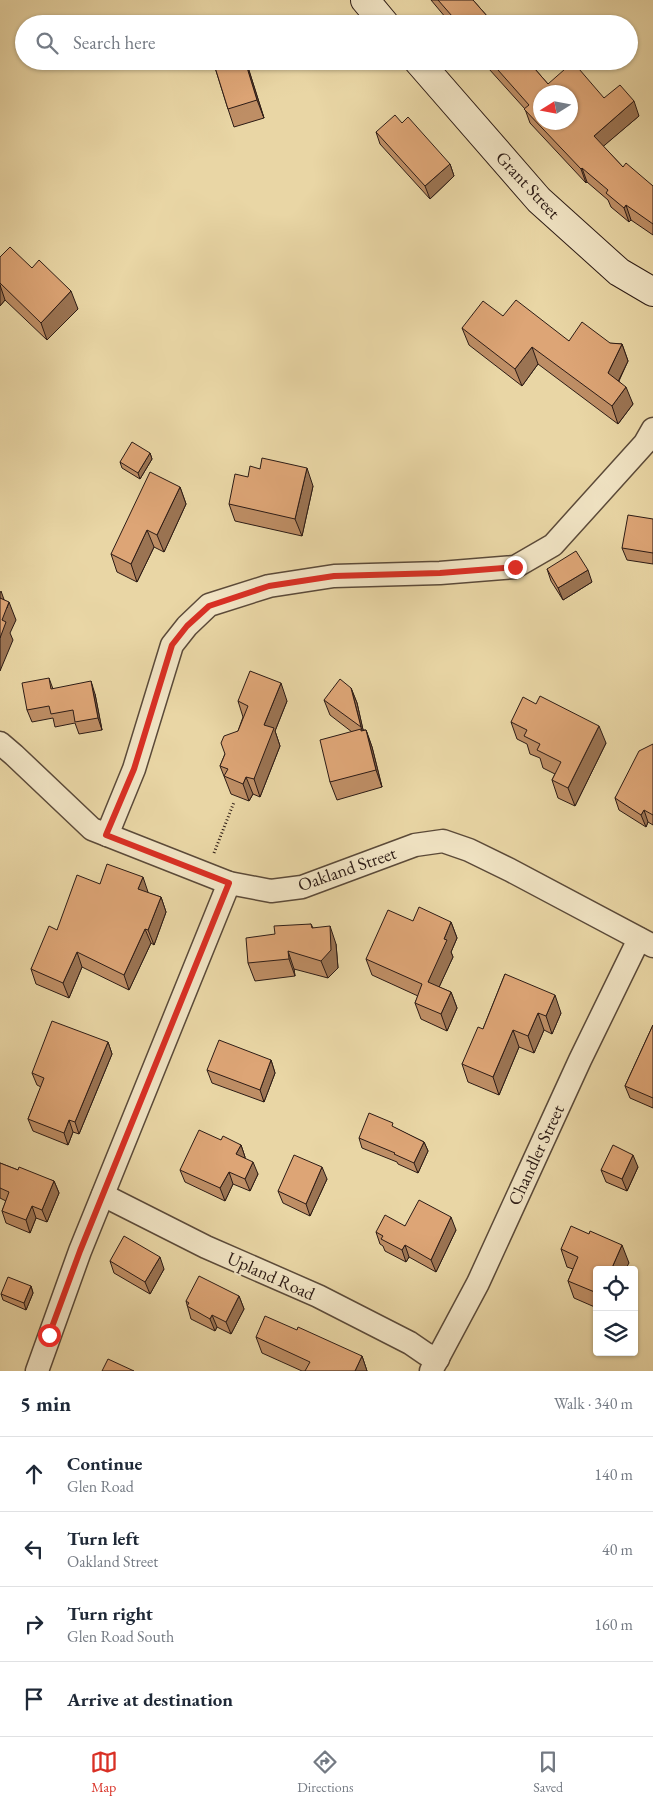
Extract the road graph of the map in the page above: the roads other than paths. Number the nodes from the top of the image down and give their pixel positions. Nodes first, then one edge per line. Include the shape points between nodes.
1 (365, 0) edge
2 (378, 15) edge
3 (426, 70) edge
4 (653, 292) edge
5 (653, 429) edge
6 (0, 743) edge
7 (106, 835) junction
8 (229, 883) junction
9 (646, 942) edge
10 (103, 1195) junction
11 (434, 1365) edge
12 (37, 1371) edge

1 - 2 street
3 - 4 street, Grant Street via 539,200 619,272
5 - 7 street via 645,443 553,545 515,567 334,576 269,586 209,606 172,645 134,769
6 - 7 street, Oakland Street via 92,829
7 - 8 street, Oakland Street
8 - 9 street, Oakland Street via 271,891 302,887 414,846 443,841 510,870
8 - 10 street
9 - 11 street, Chandler Street via 576,1068 478,1283
10 - 11 street, Upland Road via 410,1343 426,1354
10 - 12 street

